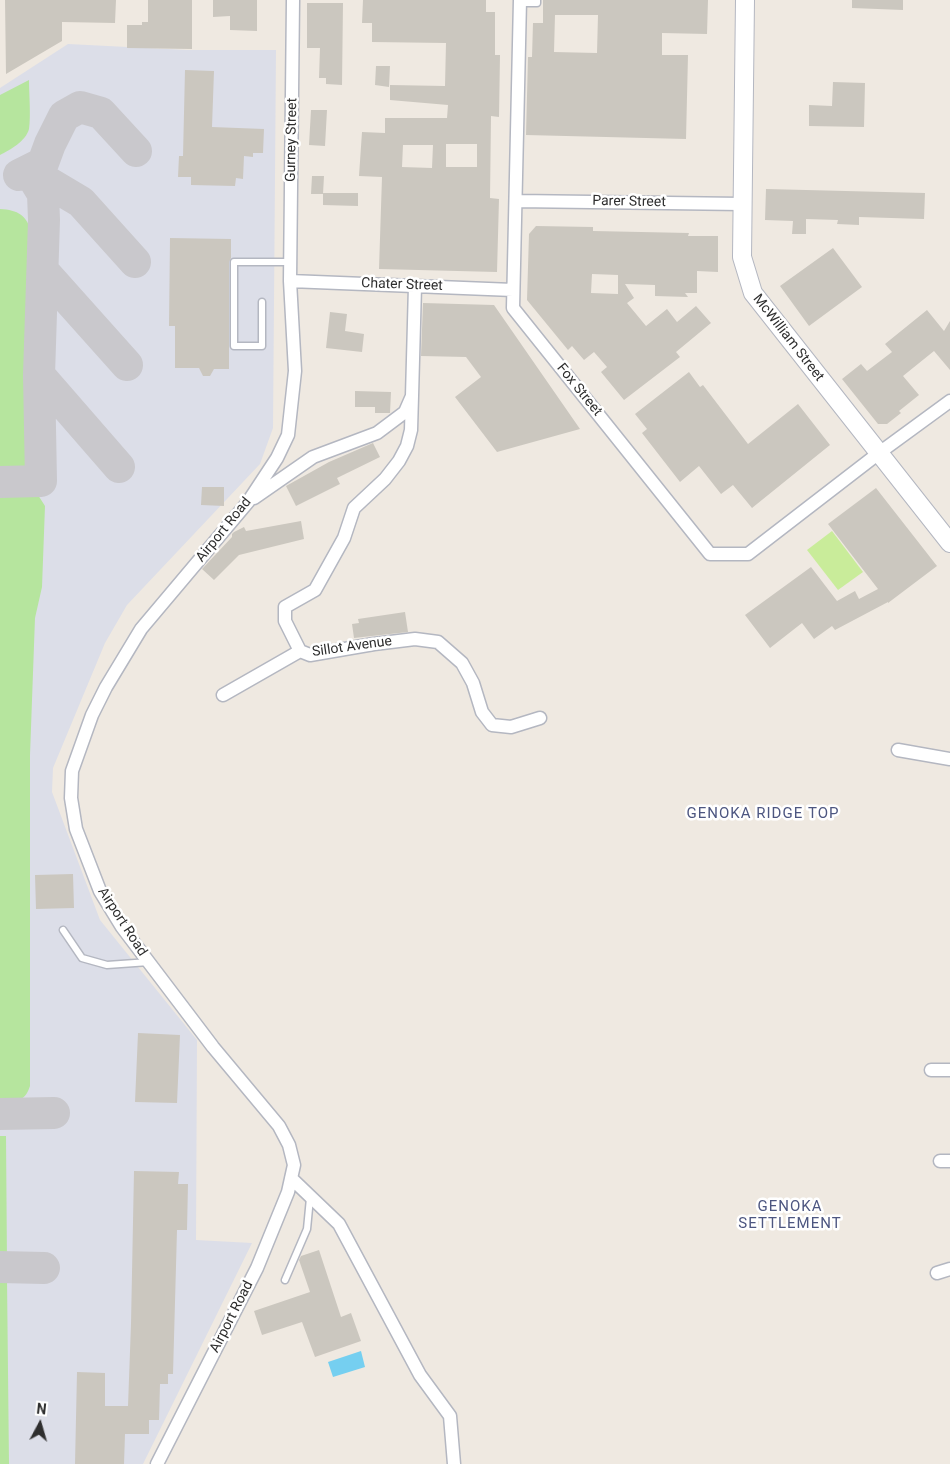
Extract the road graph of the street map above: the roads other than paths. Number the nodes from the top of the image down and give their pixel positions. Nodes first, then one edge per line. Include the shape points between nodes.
1 (293, 0) edge
2 (537, 0) edge
3 (745, 0) edge
4 (519, 1) edge
5 (517, 201) junction
6 (742, 204) junction
7 (290, 262) junction
8 (290, 281) junction
9 (414, 286) junction
10 (513, 290) junction
11 (262, 302) dead end
12 (412, 396) junction
13 (950, 401) edge
14 (879, 453) junction
15 (248, 502) junction
16 (950, 543) edge
17 (300, 651) junction
18 (223, 695) dead end
19 (540, 718) dead end
20 (898, 750) dead end
21 (950, 759) edge
22 (63, 930) dead end
23 (149, 962) junction
24 (931, 1070) dead end
25 (950, 1070) edge
26 (291, 1178) junction
27 (310, 1197) junction
28 (950, 1269) edge
29 (937, 1273) dead end
30 (286, 1280) dead end
31 (157, 1464) edge
32 (454, 1464) edge

1 - 7 street, Gurney Street
2 - 4 lane via 537,3
3 - 6 street, McWilliam Street
4 - 5 street, Fox Street
5 - 6 street, Parer Street
5 - 10 street, Fox Street
6 - 14 street, McWilliam Street via 742,257 752,293
7 - 8 street, Gurney Street
7 - 11 lane via 234,262 234,346 262,346
8 - 9 street, Chater Street
8 - 15 street, Airport Road via 295,371 288,435
9 - 10 street, Chater Street
9 - 12 street
10 - 14 street, Fox Street via 514,308 710,554 748,554
12 - 15 street via 405,412 377,433 313,457
12 - 17 street, Sillot Avenue via 411,430 400,461 354,508 344,538 315,590 286,606 285,621
13 - 14 street
14 - 16 street, McWilliam Street
15 - 23 street, Airport Road via 141,629 92,715 72,771 72,806 84,852 100,891
17 - 18 street
17 - 19 street, Sillot Avenue via 310,655 416,639 438,642 462,663 473,683 482,712 492,726 511,728
20 - 21 street
22 - 23 lane via 82,958 107,965
23 - 26 street, Airport Road via 213,1047 280,1126 294,1165
24 - 25 street
26 - 27 street
26 - 31 street, Airport Road via 257,1268
27 - 30 lane via 308,1229
27 - 32 street via 339,1224 420,1375 450,1416
28 - 29 street

